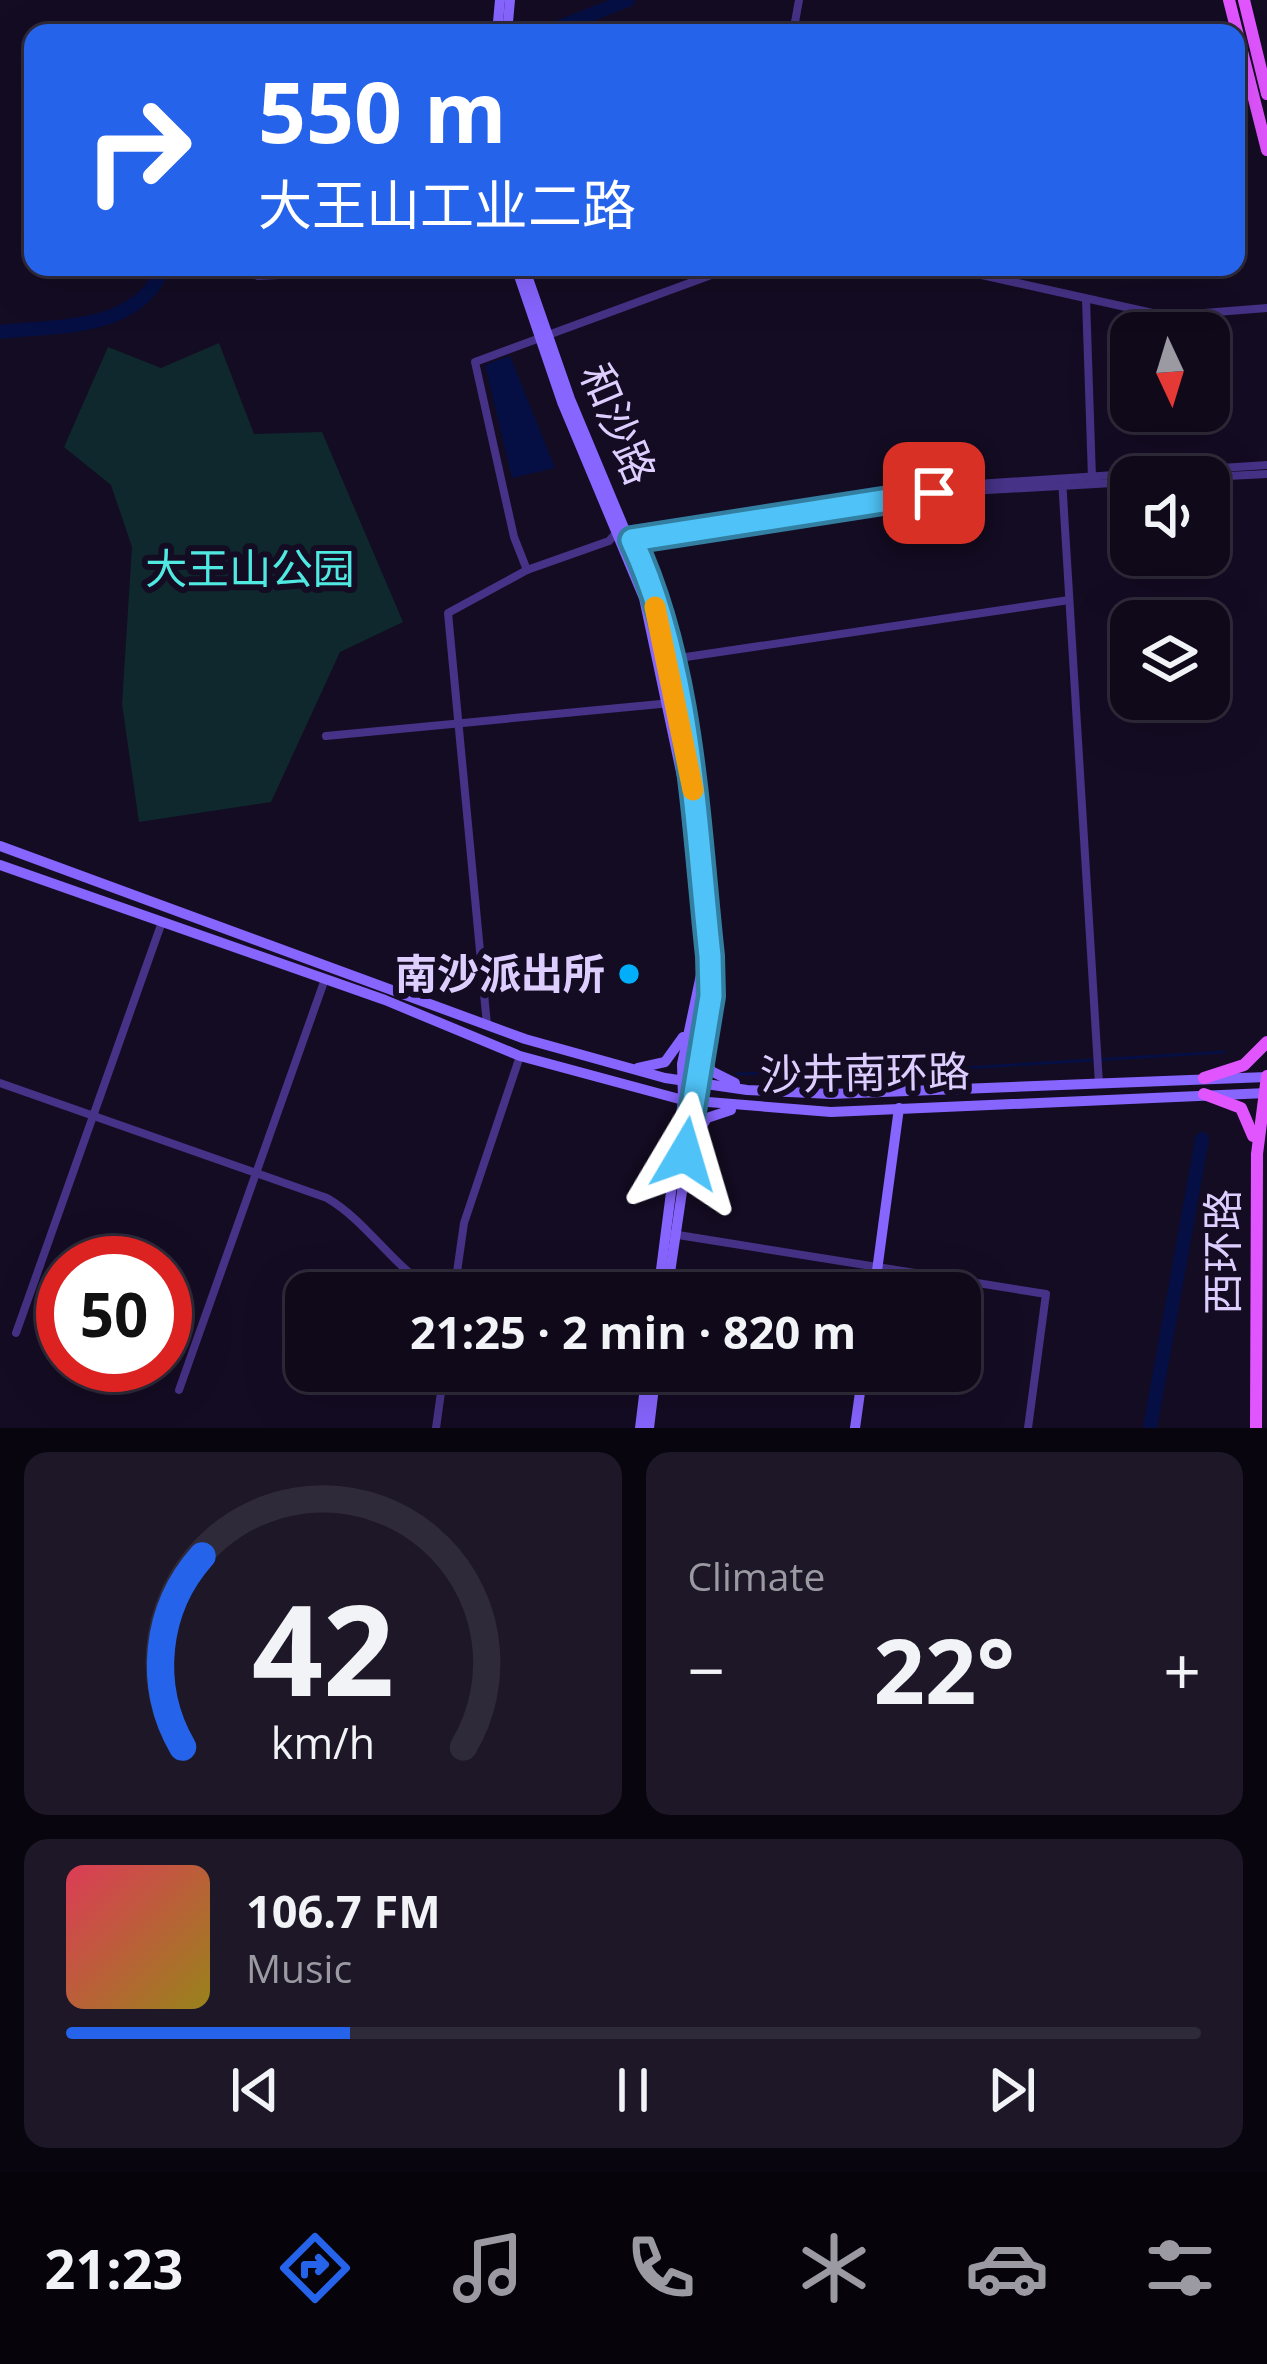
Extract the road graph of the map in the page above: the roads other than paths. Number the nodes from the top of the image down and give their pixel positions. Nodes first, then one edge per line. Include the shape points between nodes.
1 (1244, 0) edge
2 (1245, 63) edge
3 (1267, 94) edge
4 (1267, 150) edge
5 (523, 276) edge
6 (709, 276) edge
7 (985, 276) edge
8 (1086, 299) junction
9 (1267, 308) edge
10 (543, 338) junction
11 (1267, 465) edge
12 (1267, 474) edge
13 (1230, 476) edge
14 (1093, 480) junction
15 (1110, 481) edge
16 (1062, 482) junction
17 (622, 536) junction
18 (527, 570) junction
19 (1069, 600) junction
20 (671, 668) junction
21 (674, 703) junction
22 (458, 724) junction
23 (326, 736) dead end
24 (0, 846) edge
25 (0, 865) edge
26 (162, 922) junction
27 (325, 979) junction
28 (693, 1018) junction
29 (487, 1025) junction
30 (701, 1042) junction
31 (1267, 1042) edge
32 (520, 1056) junction
33 (629, 1068) junction
34 (1267, 1077) edge
35 (1204, 1078) junction
36 (0, 1083) edge
37 (688, 1083) junction
38 (1100, 1084) junction
39 (773, 1092) junction
40 (1265, 1093) edge
41 (1204, 1094) junction
42 (687, 1101) junction
43 (746, 1108) junction
44 (899, 1108) junction
45 (93, 1116) junction
46 (685, 1154) junction
47 (1257, 1154) junction
48 (256, 1173) junction
49 (670, 1234) junction
50 (878, 1267) junction
51 (408, 1272) edge
52 (457, 1272) edge
53 (665, 1272) edge
54 (877, 1272) edge
55 (16, 1333) dead end
56 (192, 1353) edge
57 (440, 1392) edge
58 (648, 1392) edge
59 (651, 1392) edge
60 (860, 1392) edge
61 (436, 1428) edge
62 (640, 1428) edge
63 (649, 1428) edge
64 (855, 1428) edge
65 (1028, 1428) edge
66 (1256, 1428) edge

1 - 3 main road
2 - 4 main road
5 - 10 main road, 和沙路
6 - 10 street
7 - 8 street
8 - 9 street via 1166,316
8 - 14 street
10 - 17 main road, 和沙路
10 - 18 street via 475,362
11 - 14 street
12 - 13 street
14 - 15 street
14 - 16 street
16 - 17 street
16 - 19 street
17 - 18 street
17 - 20 main road, 和沙路
17 - 21 main road, 和沙路
18 - 22 street via 448,613
19 - 20 street via 686,657
19 - 38 street
20 - 21 main road, 和沙路
21 - 22 street
21 - 28 main road, 和沙路 via 702,970
21 - 30 main road, 和沙路 via 711,970
22 - 23 street
22 - 29 street
24 - 29 main road, 沙井南环路
25 - 26 main road, 沙井南环路
26 - 27 main road, 沙井南环路
26 - 45 street
27 - 32 main road, 沙井南环路
27 - 48 street
28 - 33 main road via 670,1059
28 - 37 main road, 和沙路
29 - 33 main road, 沙井南环路
30 - 37 main road, 和沙路
30 - 39 main road via 719,1078
31 - 35 main road via 1244,1065
32 - 42 main road, 沙井南环路
32 - 52 street via 464,1223
33 - 37 main road, 沙井南环路
34 - 35 main road, 沙井南环路
34 - 40 main road, 西环路
35 - 38 main road, 沙井南环路
36 - 45 street
37 - 39 main road, 沙井南环路
37 - 42 main road, 和沙路
38 - 39 main road, 沙井南环路
40 - 41 main road, 沙井南环路
40 - 47 main road, 西环路
41 - 44 main road, 沙井南环路
41 - 47 main road via 1246,1114
42 - 43 main road, 沙井南环路
42 - 46 main road
42 - 49 main road
43 - 44 main road, 沙井南环路
43 - 46 main road via 706,1118
44 - 50 main road
45 - 48 street
45 - 55 street
46 - 49 main road
47 - 66 main road, 西环路
48 - 51 street via 350,1212
48 - 56 street
49 - 50 street
49 - 53 main road
50 - 54 main road
50 - 65 street via 1046,1294
57 - 61 street
58 - 62 main road
59 - 63 main road
60 - 64 main road

